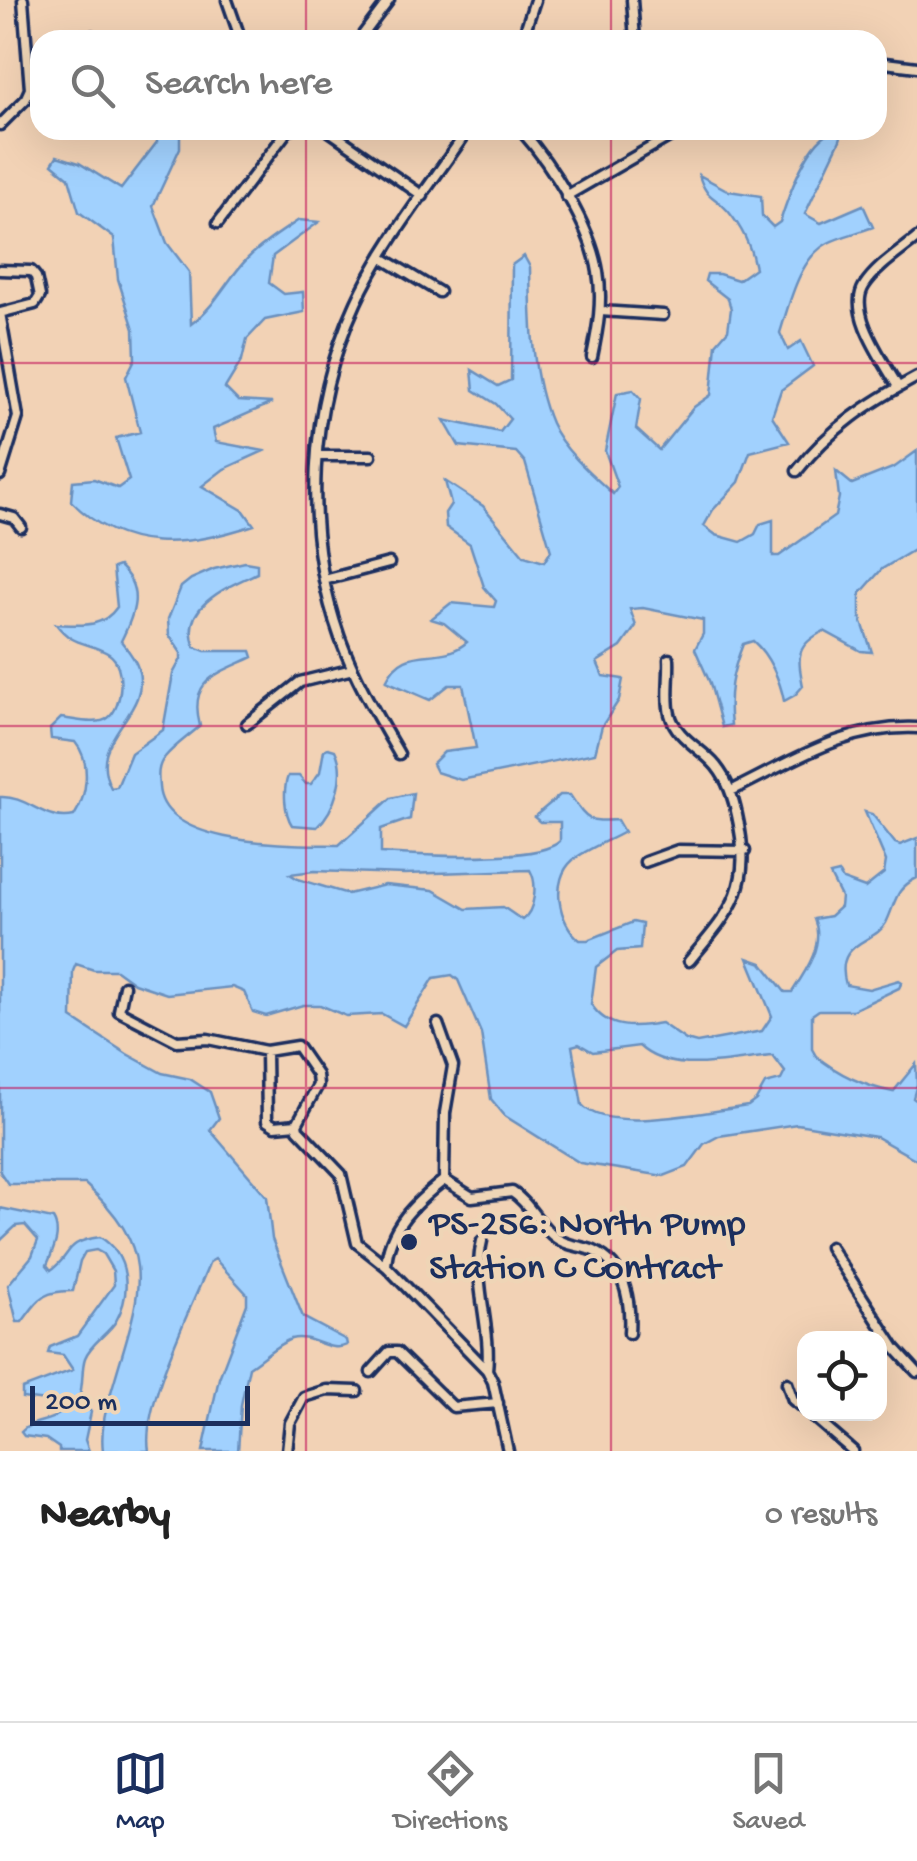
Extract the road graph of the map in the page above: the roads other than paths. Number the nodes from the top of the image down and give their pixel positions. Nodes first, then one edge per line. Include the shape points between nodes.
1 (23, 0) edge
2 (227, 0) edge
3 (389, 0) edge
4 (535, 0) edge
5 (632, 0) edge
6 (238, 30) edge
7 (366, 30) edge
8 (525, 30) edge
9 (634, 30) edge
10 (28, 49) joint
11 (887, 64) edge
12 (917, 68) edge
13 (0, 125) edge
14 (280, 140) edge
15 (343, 140) edge
16 (461, 140) edge
17 (529, 140) edge
18 (662, 140) edge
19 (424, 196) junction
20 (566, 196) junction
21 (218, 223) dead end
22 (917, 238) edge
23 (382, 258) junction
24 (0, 270) edge
25 (439, 292) dead end
26 (600, 310) junction
27 (0, 312) edge
28 (662, 316) dead end
29 (592, 356) dead end
30 (917, 377) edge
31 (898, 387) junction
32 (317, 456) junction
33 (371, 456) dead end
34 (797, 471) dead end
35 (0, 475) edge
36 (0, 514) edge
37 (21, 526) dead end
38 (389, 563) dead end
39 (324, 580) junction
40 (670, 659) dead end
41 (353, 669) junction
42 (247, 724) dead end
43 (917, 728) edge
44 (399, 754) dead end
45 (731, 791) junction
46 (745, 850) junction
47 (645, 862) dead end
48 (688, 962) dead end
49 (124, 986) dead end
50 (438, 1024) dead end
51 (266, 1051) junction
52 (298, 1124) junction
53 (444, 1180) junction
54 (482, 1241) dead end
55 (830, 1246) dead end
56 (386, 1266) junction
57 (629, 1334) dead end
58 (487, 1370) junction
59 (371, 1372) dead end
60 (917, 1372) edge
61 (786, 1383) dead end
62 (357, 1391) dead end
63 (498, 1403) junction
64 (797, 1403) edge
65 (818, 1421) edge
66 (287, 1451) edge
67 (508, 1451) edge
68 (853, 1451) edge

1 - 10 street
2 - 6 street
3 - 7 street
4 - 8 street
5 - 9 street
10 - 13 street via 29,94
11 - 12 street
14 - 21 street
15 - 19 street
16 - 19 street
17 - 20 street
18 - 20 street
19 - 23 street
20 - 26 street via 595,256
22 - 31 street via 869,280 859,300 867,332
23 - 25 street
23 - 32 street via 356,302 337,356
24 - 27 street via 31,271 40,296 35,304
26 - 28 street
26 - 29 street
27 - 35 street via 18,417
30 - 31 street
31 - 34 street via 832,432
32 - 33 street
32 - 39 street via 315,515
36 - 37 street
38 - 39 street
39 - 41 street
40 - 45 street via 670,714
41 - 42 street via 300,682
41 - 44 street
43 - 45 street via 886,727 841,738
45 - 46 street
46 - 47 street via 678,850
46 - 48 street via 727,916
49 - 51 street via 119,1011 170,1038 208,1038
50 - 53 street via 453,1066
51 - 52 street via 266,1121
51 - 52 street via 297,1046 316,1075 317,1091
52 - 56 street via 341,1174 357,1243
53 - 56 street via 397,1227
53 - 57 street via 472,1197 512,1192 553,1236 597,1252 626,1289
54 - 58 street
55 - 60 street
56 - 58 street
58 - 63 street
59 - 63 street via 397,1352 453,1407
61 - 64 street
62 - 66 street via 308,1394 292,1416
63 - 67 street
65 - 68 street

